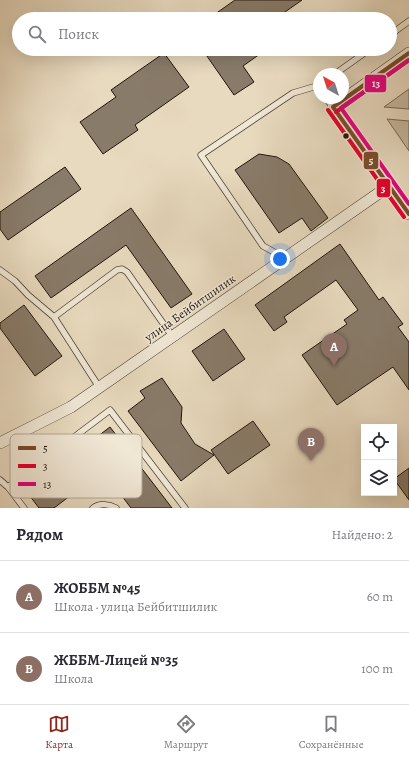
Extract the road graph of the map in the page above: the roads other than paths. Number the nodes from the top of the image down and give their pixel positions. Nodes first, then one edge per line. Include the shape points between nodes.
1 (409, 21) edge
2 (397, 30) edge
3 (409, 53) edge
4 (360, 56) edge
5 (343, 68) edge
6 (313, 88) edge
7 (349, 90) edge
8 (330, 104) edge
9 (389, 186) junction
10 (409, 214) edge
11 (285, 258) junction
12 (0, 270) edge
13 (54, 317) junction
14 (172, 336) junction
15 (99, 387) junction
16 (17, 434) edge
17 (78, 434) edge
18 (128, 434) edge
19 (10, 438) edge
20 (0, 443) edge
21 (142, 452) edge
22 (0, 480) edge
23 (8, 487) joint
24 (10, 490) edge
25 (16, 498) edge
26 (24, 508) edge
27 (93, 508) edge
28 (116, 508) edge
29 (185, 508) edge

1 - 2 lane
3 - 7 street
4 - 5 lane
6 - 11 lane via 293,93 201,155 263,246
8 - 9 street
9 - 10 street
9 - 11 street, улица Бейбитшилик
11 - 14 street, улица Бейбитшилик
12 - 13 lane
13 - 14 lane via 117,270 122,269 127,272
13 - 15 lane
14 - 15 street, улица Бейбитшилик
15 - 16 street, улица Бейбитшилик via 71,406
17 - 18 lane via 110,410
19 - 20 street, улица Бейбитшилик
21 - 29 lane
22 - 23 lane
23 - 24 lane
25 - 26 lane
27 - 28 lane via 108,504

